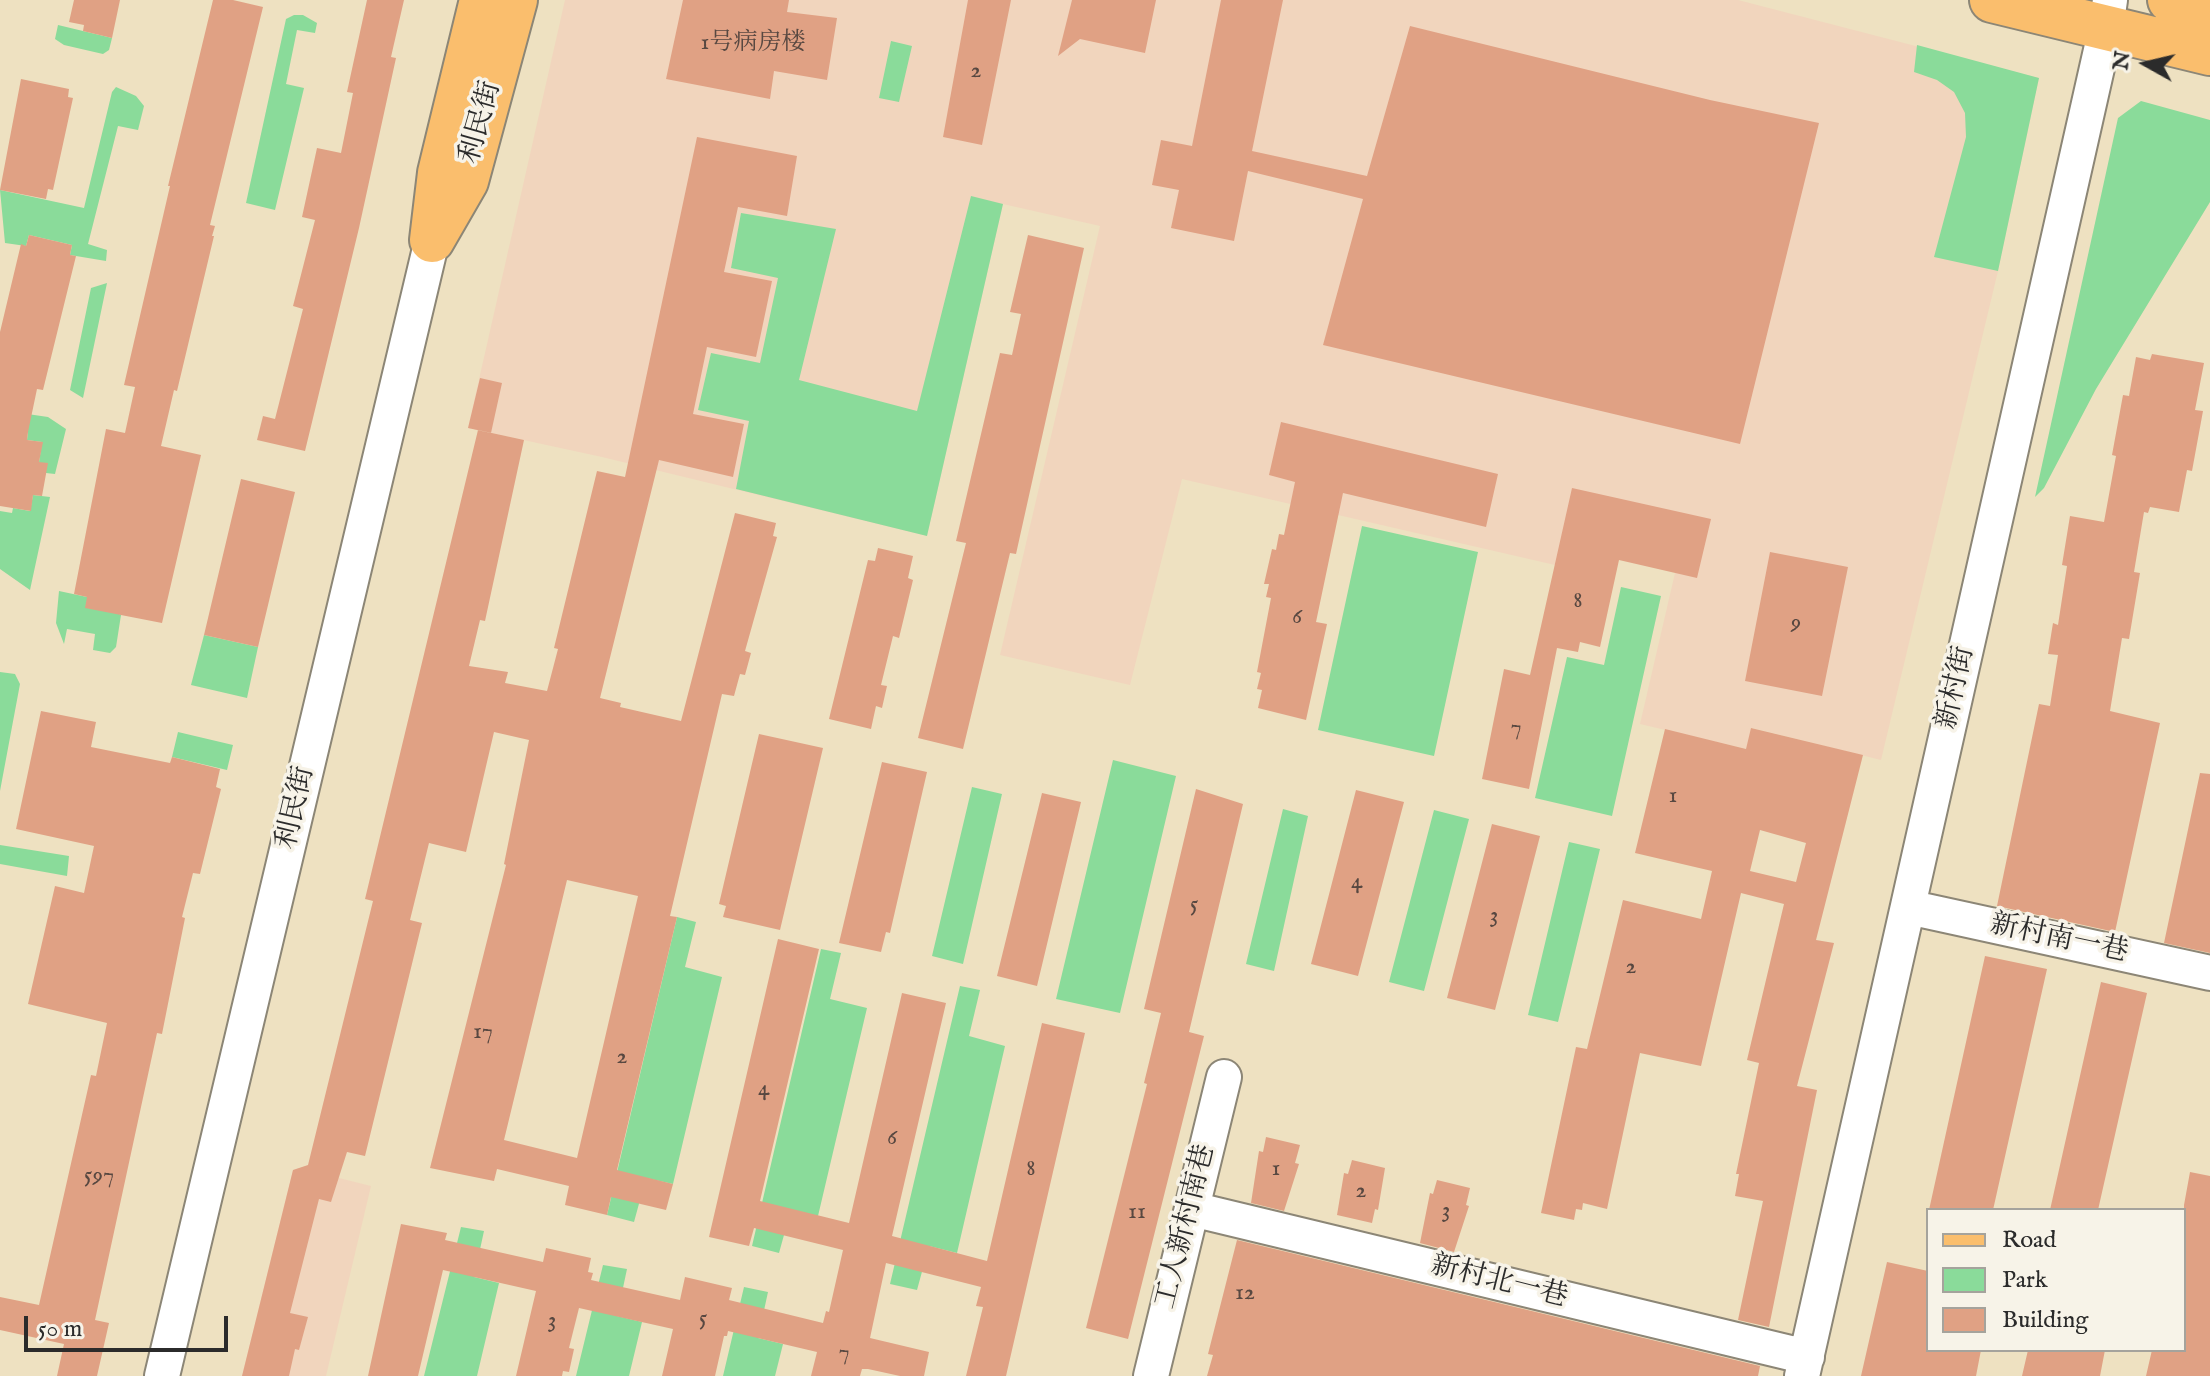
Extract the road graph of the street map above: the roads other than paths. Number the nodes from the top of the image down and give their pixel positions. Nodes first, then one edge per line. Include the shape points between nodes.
1 (482, 0) edge
2 (515, 0) edge
3 (1992, 0) edge
4 (2170, 0) edge
5 (2210, 10) edge
6 (2108, 14) edge
7 (2210, 53) edge
8 (432, 240) junction
9 (1908, 907) junction
10 (2210, 973) edge
11 (1224, 1077) dead end
12 (1192, 1209) junction
13 (1804, 1366) edge
14 (162, 1376) edge
15 (1151, 1376) edge

1 - 8 main road, 利民街 via 440,173
2 - 8 main road, 利民街 via 466,181
3 - 6 main road
4 - 5 main road
6 - 7 main road
6 - 9 street, 新村街
8 - 14 street, 利民街
9 - 10 street, 新村南一巷
9 - 13 street, 新村街
11 - 12 street, 工人新村南巷
12 - 13 street, 新村北一巷
12 - 15 street, 工人新村南巷

